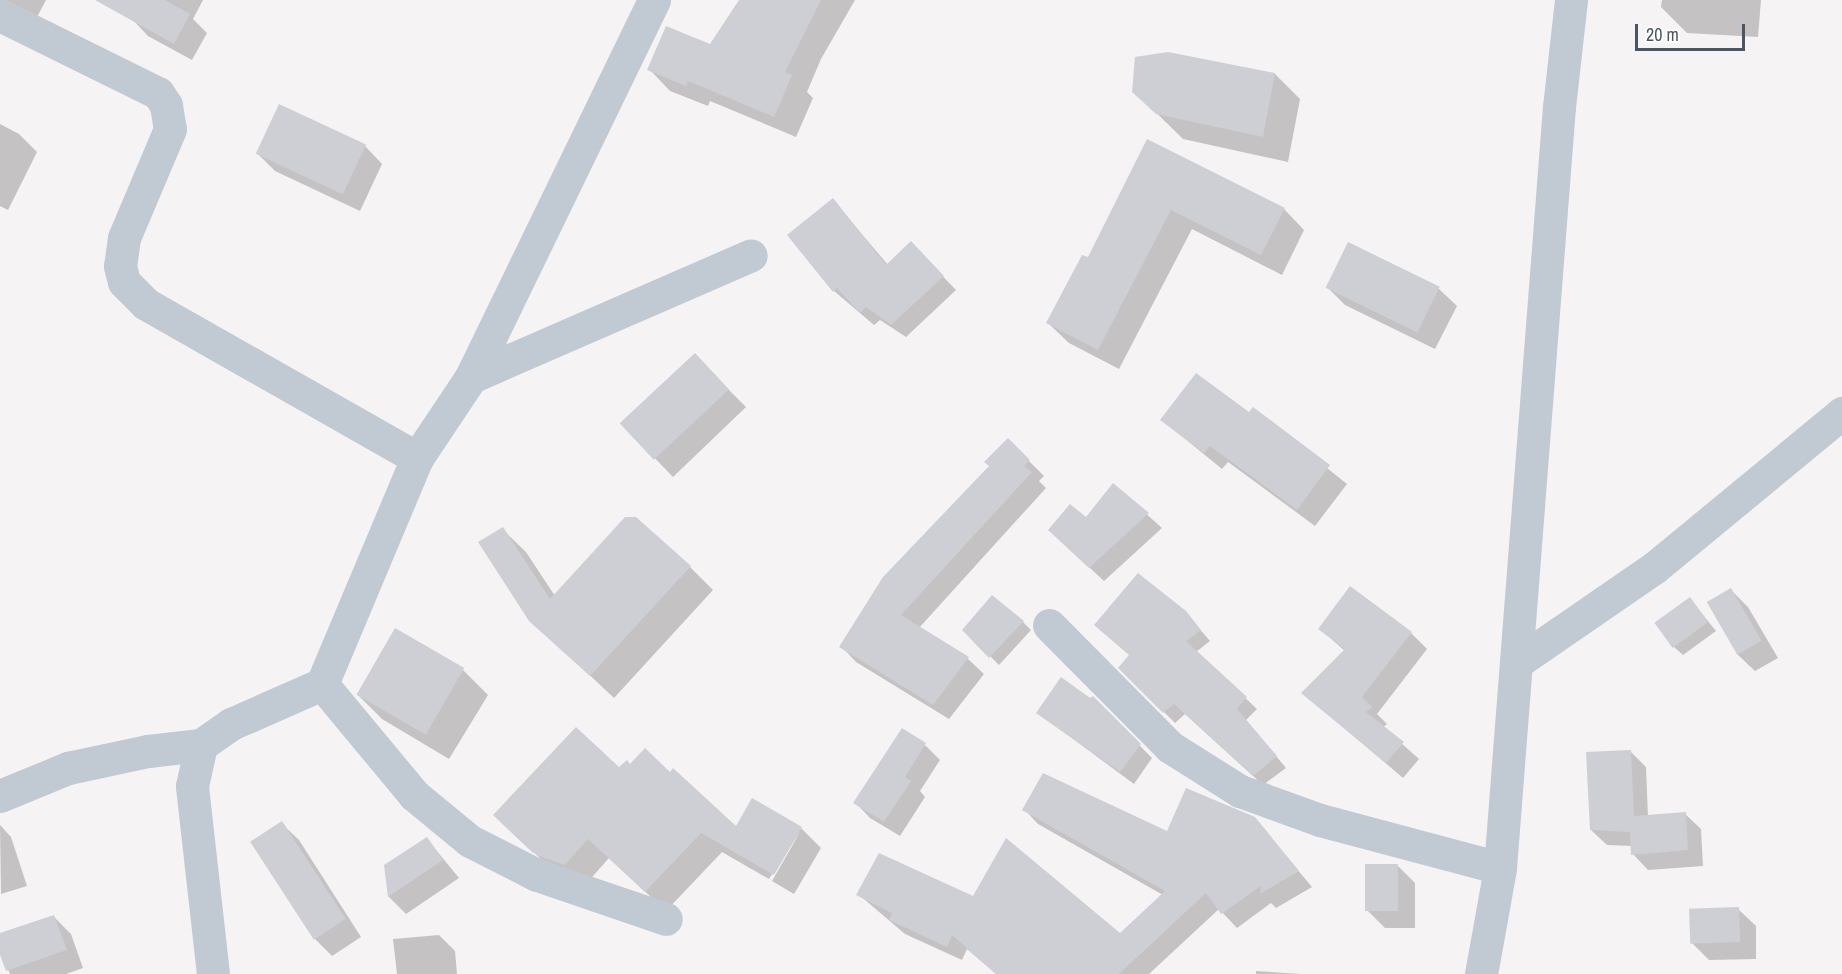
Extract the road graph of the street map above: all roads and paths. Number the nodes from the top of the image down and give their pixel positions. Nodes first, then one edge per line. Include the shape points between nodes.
1 (654, 0) edge
2 (1571, 0) edge
3 (0, 15) edge
4 (751, 255) dead end
5 (471, 377) junction
6 (1842, 413) edge
7 (417, 458) junction
8 (1049, 626) dead end
9 (1519, 661) junction
10 (322, 684) junction
11 (201, 745) junction
12 (0, 796) edge
13 (1500, 868) junction
14 (666, 919) dead end
15 (213, 974) edge
16 (1481, 974) edge

1 - 5 street
2 - 9 street via 1559,107
3 - 7 street via 158,93 166,105 170,129 124,238 120,266 124,282 146,304
4 - 5 street
5 - 7 street
6 - 9 street via 1654,568
7 - 10 street
8 - 13 street via 1170,747 1240,791 1320,820
9 - 13 street
10 - 11 street via 231,724
10 - 14 street via 414,795 470,841 537,875
11 - 12 street via 148,751 68,768
11 - 15 street via 192,786
13 - 16 street

